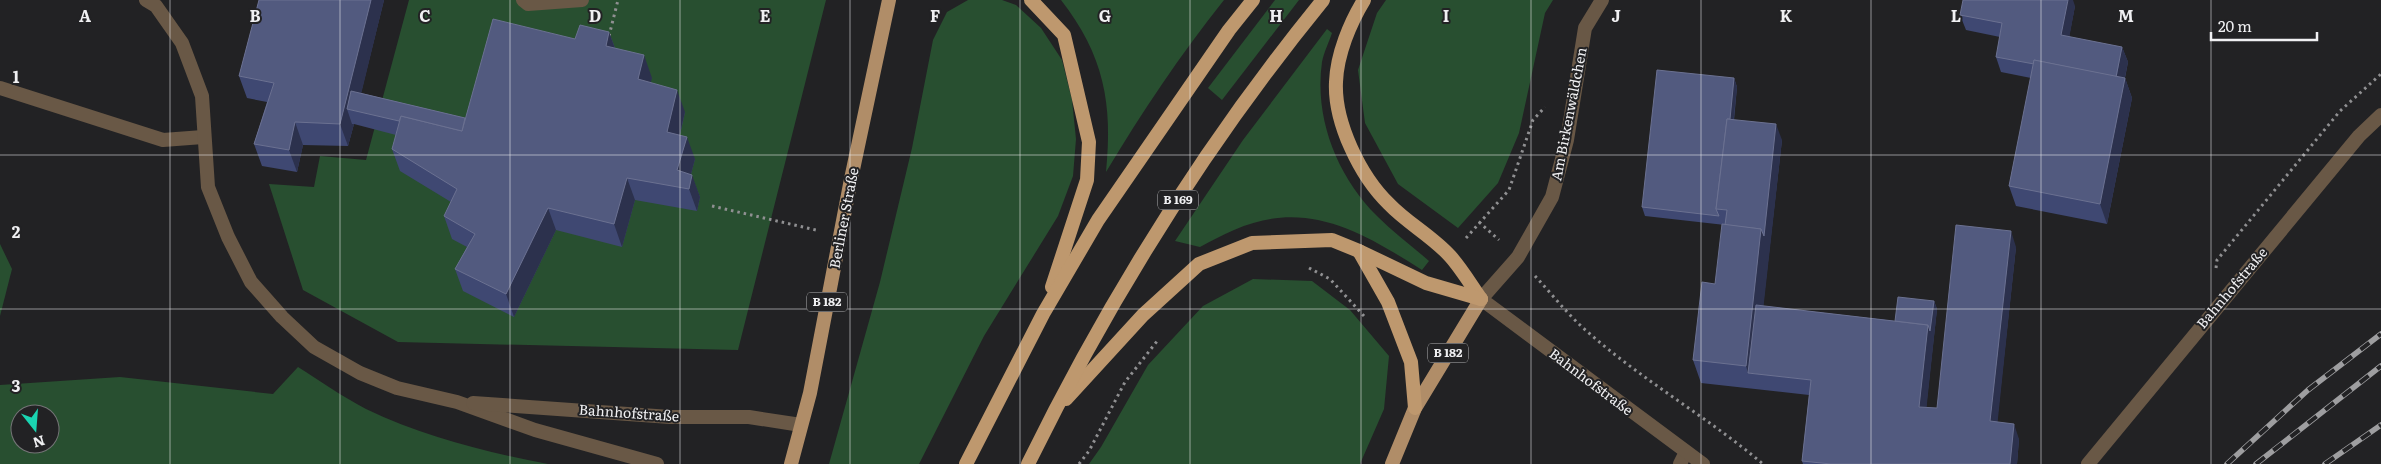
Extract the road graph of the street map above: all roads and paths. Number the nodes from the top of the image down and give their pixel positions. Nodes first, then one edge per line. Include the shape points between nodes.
1 (146, 0) edge
2 (523, 0) edge
3 (582, 0) edge
4 (618, 0) edge
5 (889, 0) edge
6 (1030, 0) edge
7 (1253, 0) edge
8 (1323, 0) edge
9 (1364, 0) edge
10 (1602, 0) edge
11 (606, 43) edge
12 (0, 88) edge
13 (1546, 107) dead end
14 (2381, 115) edge
15 (203, 137) junction
16 (712, 206) dead end
17 (1480, 222) junction
18 (806, 229) dead end
19 (1461, 243) dead end
20 (1359, 251) junction
21 (1518, 257) junction
22 (1306, 266) dead end
23 (1481, 299) junction
24 (1043, 314) junction
25 (1366, 317) dead end
26 (1163, 333) dead end
27 (457, 402) junction
28 (1415, 408) junction
29 (1052, 414) junction
30 (800, 425) junction
31 (1683, 458) edge
32 (657, 464) edge
33 (791, 464) edge
34 (966, 464) edge
35 (1028, 464) edge
36 (1079, 464) edge
37 (1392, 464) edge
38 (1703, 464) edge
39 (1763, 464) edge
40 (2088, 464) edge

1 - 15 street, Bahnhofstraße via 156,6 182,43 202,96
2 - 3 street via 528,4
4 - 11 path
5 - 30 main road, Berliner Straße / B 182 via 810,393
6 - 24 highway via 1064,35 1089,142 1087,180
7 - 24 highway via 1223,37 1104,212
8 - 29 highway, B 169 via 1232,120 1165,219 1116,298
9 - 23 highway via 1354,16 1340,54 1336,82 1339,117 1359,165 1388,204 1450,256
10 - 21 street, Am Birkenwäldchen via 1585,28 1567,140 1552,196
12 - 15 street via 163,140
13 - 17 path via 1533,120 1509,190
14 - 40 street, Bahnhofstraße via 2359,136
15 - 27 street, Bahnhofstraße via 208,187 228,238 252,282 282,317 314,347 360,373 396,388
16 - 18 path
17 - 19 path
17 - 21 path
20 - 23 highway via 1426,283
20 - 28 highway via 1388,302 1411,362
20 - 29 highway via 1332,240 1252,243 1200,264 1143,315
21 - 23 street, Am Birkenwäldchen
21 - 39 path via 1581,326
22 - 25 path via 1330,279
23 - 28 main road, B 182
23 - 31 street, Bahnhofstraße
24 - 34 highway
26 - 36 path via 1126,382
27 - 30 street, Bahnhofstraße via 670,418 749,417
27 - 32 street, Bahnhofstraße via 535,430
28 - 37 main road, B 182
29 - 35 highway, B 169
30 - 33 main road, Berliner Straße / B 182
31 - 38 street, Bahnhofstraße

